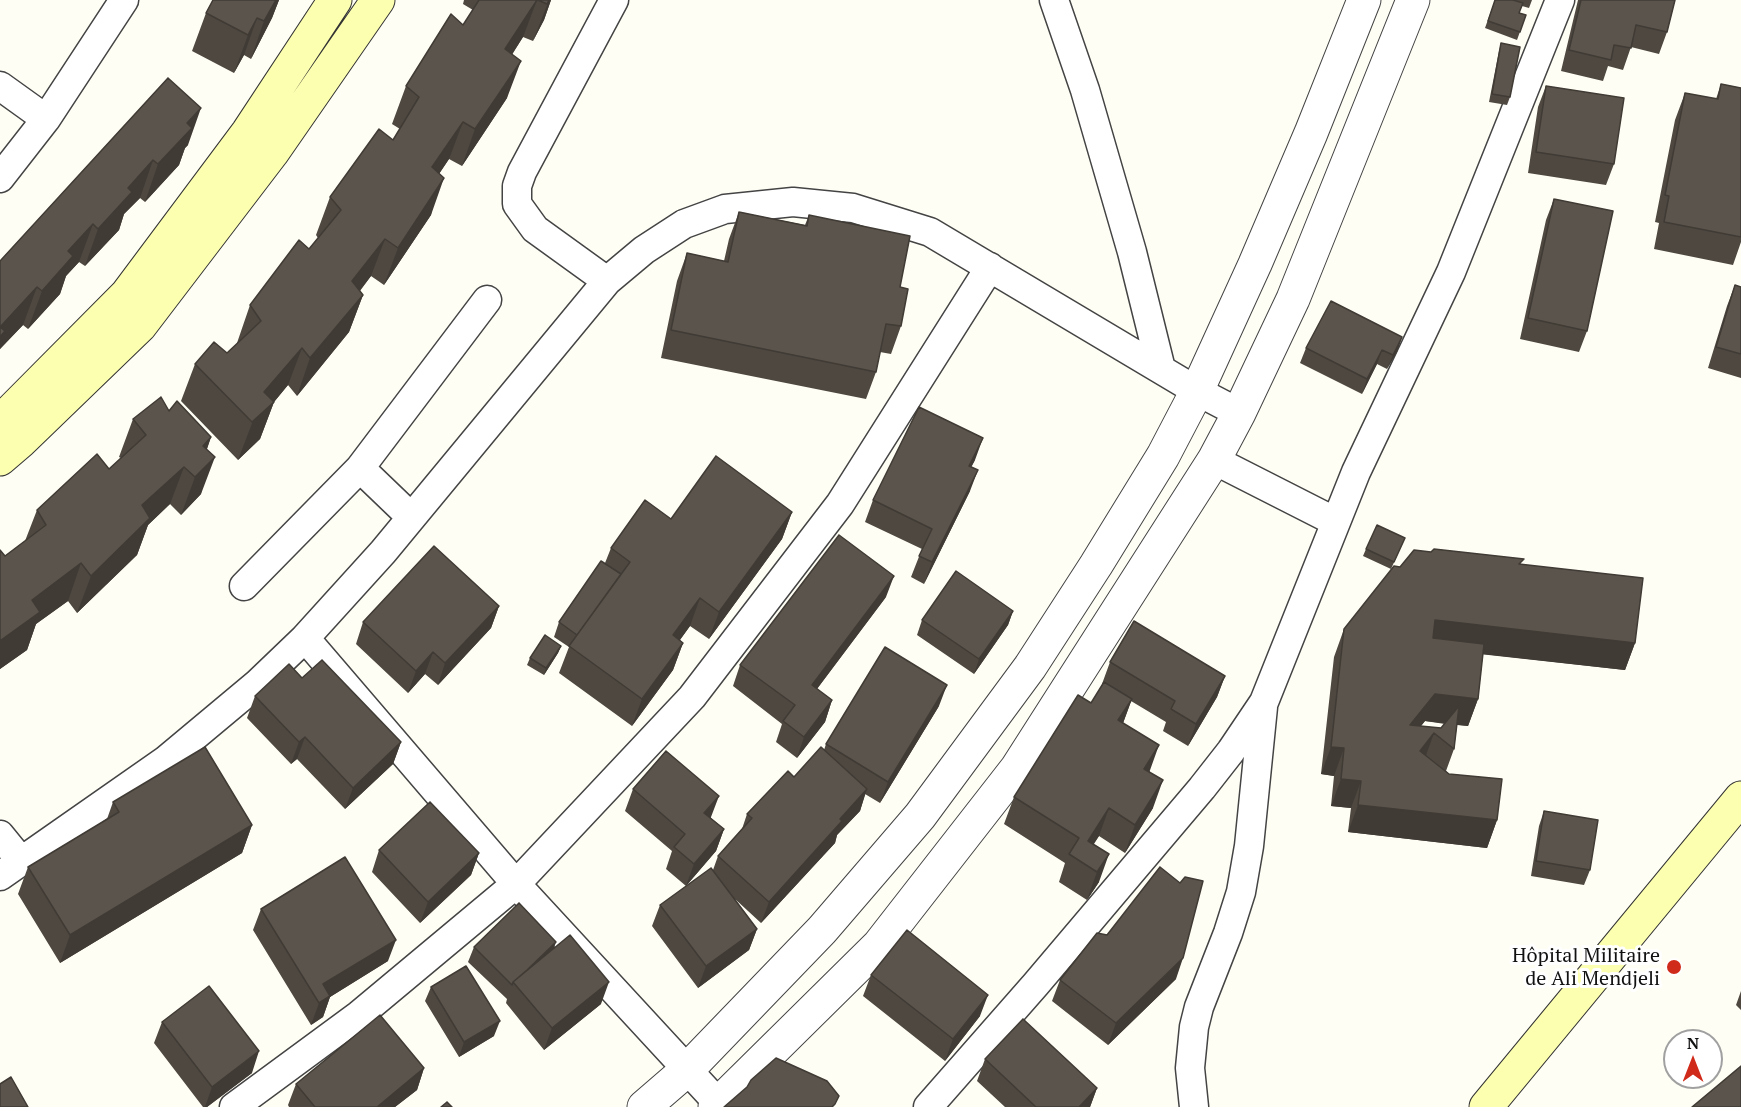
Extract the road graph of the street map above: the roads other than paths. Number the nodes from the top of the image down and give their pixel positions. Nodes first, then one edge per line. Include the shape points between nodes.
1 (124, 0) edge
2 (335, 0) edge
3 (378, 0) edge
4 (614, 0) edge
5 (1054, 0) edge
6 (1364, 0) edge
7 (1413, 0) edge
8 (1560, 0) edge
9 (0, 86) edge
10 (46, 119) junction
11 (0, 178) edge
12 (990, 267) junction
13 (607, 281) junction
14 (487, 300) dead end
15 (1161, 369) junction
16 (1197, 391) junction
17 (1239, 413) junction
18 (0, 422) edge
19 (0, 459) edge
20 (1214, 460) junction
21 (360, 468) junction
22 (411, 518) junction
23 (1336, 522) junction
24 (244, 586) dead end
25 (305, 638) junction
26 (1264, 702) junction
27 (1741, 798) edge
28 (0, 835) edge
29 (11, 869) edge
30 (516, 884) junction
31 (688, 1069) junction
32 (717, 1105) edge
33 (234, 1107) edge
34 (644, 1107) edge
35 (928, 1107) edge
36 (1194, 1107) edge
37 (1486, 1107) edge

1 - 10 street
2 - 18 main road via 248,132 128,294
3 - 19 main road via 272,153 140,326
4 - 13 street via 517,186 517,204 535,229
5 - 15 street via 1129,241
6 - 16 street via 1311,133
7 - 17 street via 1293,299
8 - 23 street via 1451,272
9 - 10 street
10 - 11 street
12 - 13 street via 930,232 853,208 793,202 725,209 684,224
12 - 15 street
12 - 30 street via 840,504 692,697
13 - 22 street
14 - 21 street
15 - 16 street
16 - 17 street
16 - 31 street via 1163,456 1066,612 920,816 822,930
17 - 20 street
20 - 23 street
20 - 32 street via 1017,768 879,945
21 - 22 street
21 - 24 street
22 - 25 street
23 - 26 street
25 - 29 street via 166,760
25 - 30 street
26 - 35 street via 1202,788
26 - 36 street via 1241,892 1194,1027 1190,1068
27 - 37 main road
28 - 29 street
30 - 31 street
30 - 33 street via 359,1015
31 - 32 street
31 - 34 street

